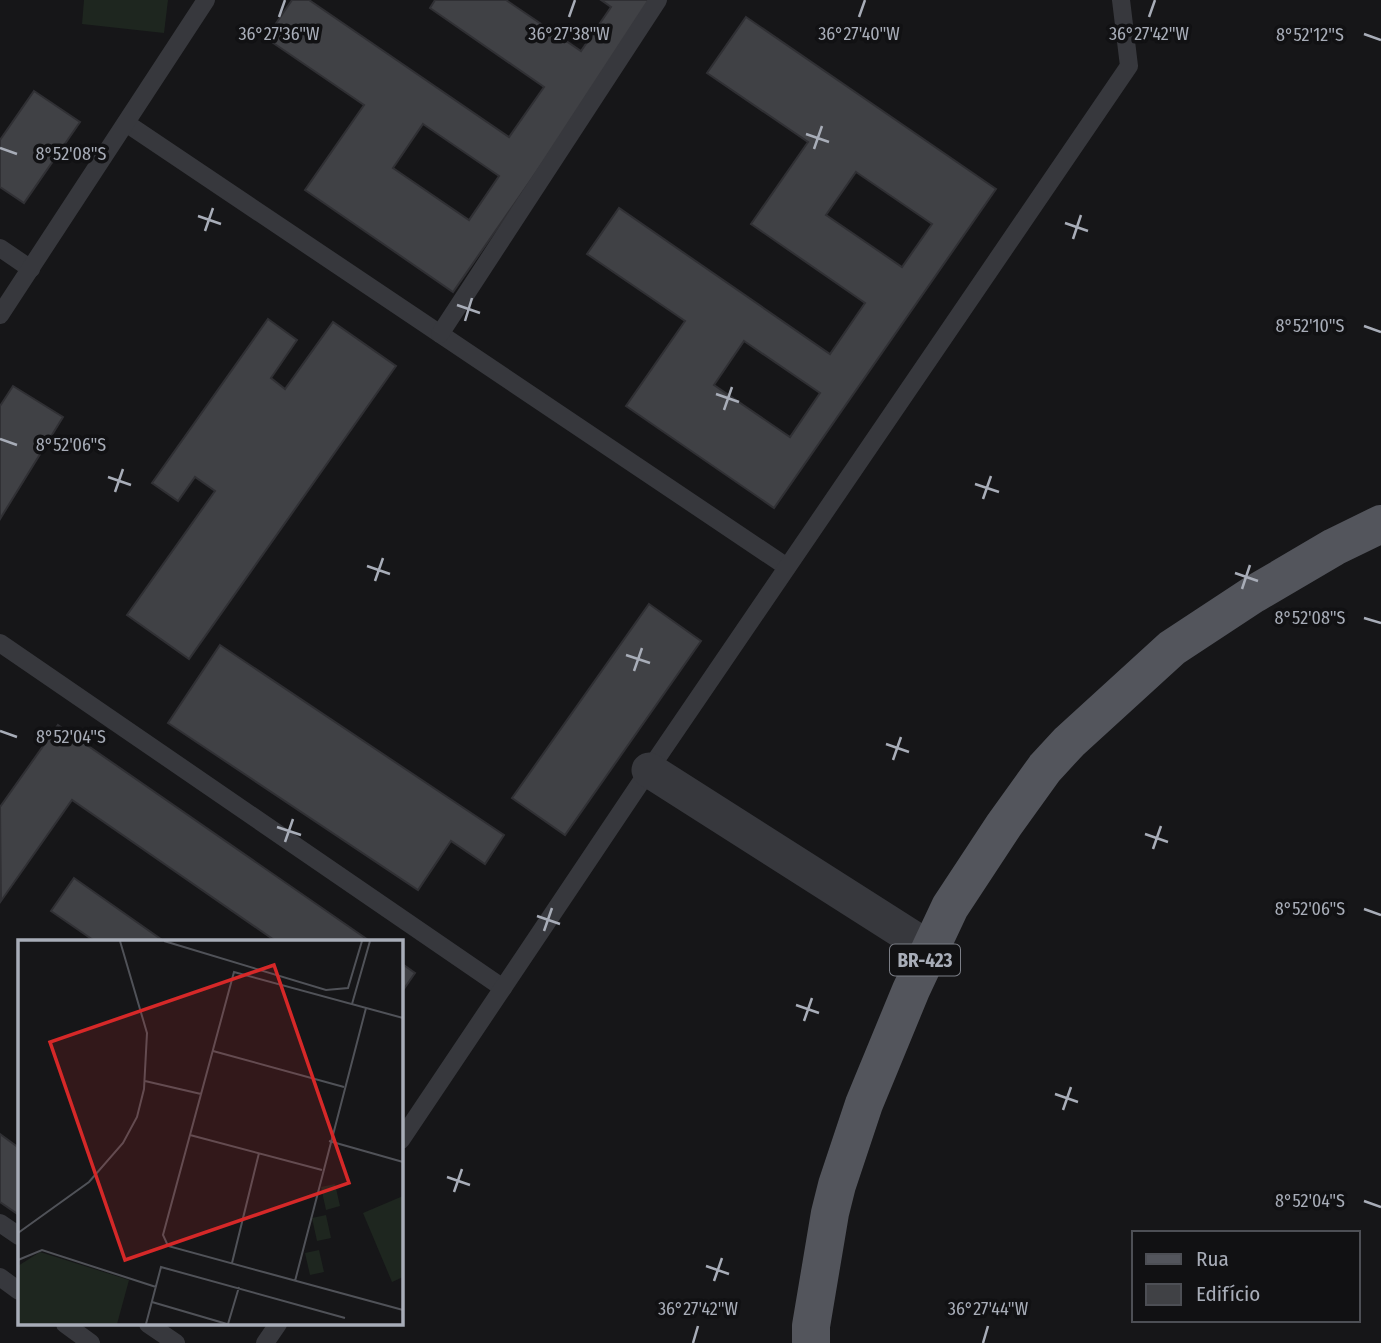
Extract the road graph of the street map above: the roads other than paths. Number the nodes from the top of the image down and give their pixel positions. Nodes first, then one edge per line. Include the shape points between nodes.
1 (206, 0) edge
2 (658, 0) edge
3 (1121, 0) edge
4 (125, 123) junction
5 (0, 248) edge
6 (31, 269) junction
7 (0, 315) edge
8 (440, 334) junction
9 (1381, 524) edge
10 (787, 567) junction
11 (0, 643) edge
12 (649, 770) junction
13 (930, 949) junction
14 (503, 988) junction
15 (402, 1139) edge
16 (0, 1223) edge
17 (18, 1235) edge
18 (0, 1277) edge
19 (18, 1290) edge
20 (68, 1326) edge
21 (151, 1326) edge
22 (277, 1326) edge
23 (91, 1343) edge
24 (176, 1343) edge
25 (265, 1343) edge
26 (811, 1343) edge

1 - 4 lane
2 - 8 lane
3 - 10 lane via 1129,66
4 - 6 lane
4 - 8 lane
5 - 6 lane
6 - 7 lane
8 - 10 lane
9 - 13 main road, BR-423 via 1265,587 1172,648 1069,742 1004,825 950,907
10 - 12 lane
11 - 14 lane
12 - 13 street
12 - 14 lane
13 - 26 main road, BR-423 via 864,1104 837,1185
14 - 15 lane
16 - 17 lane
18 - 19 lane
20 - 23 lane
21 - 24 lane
22 - 25 lane

